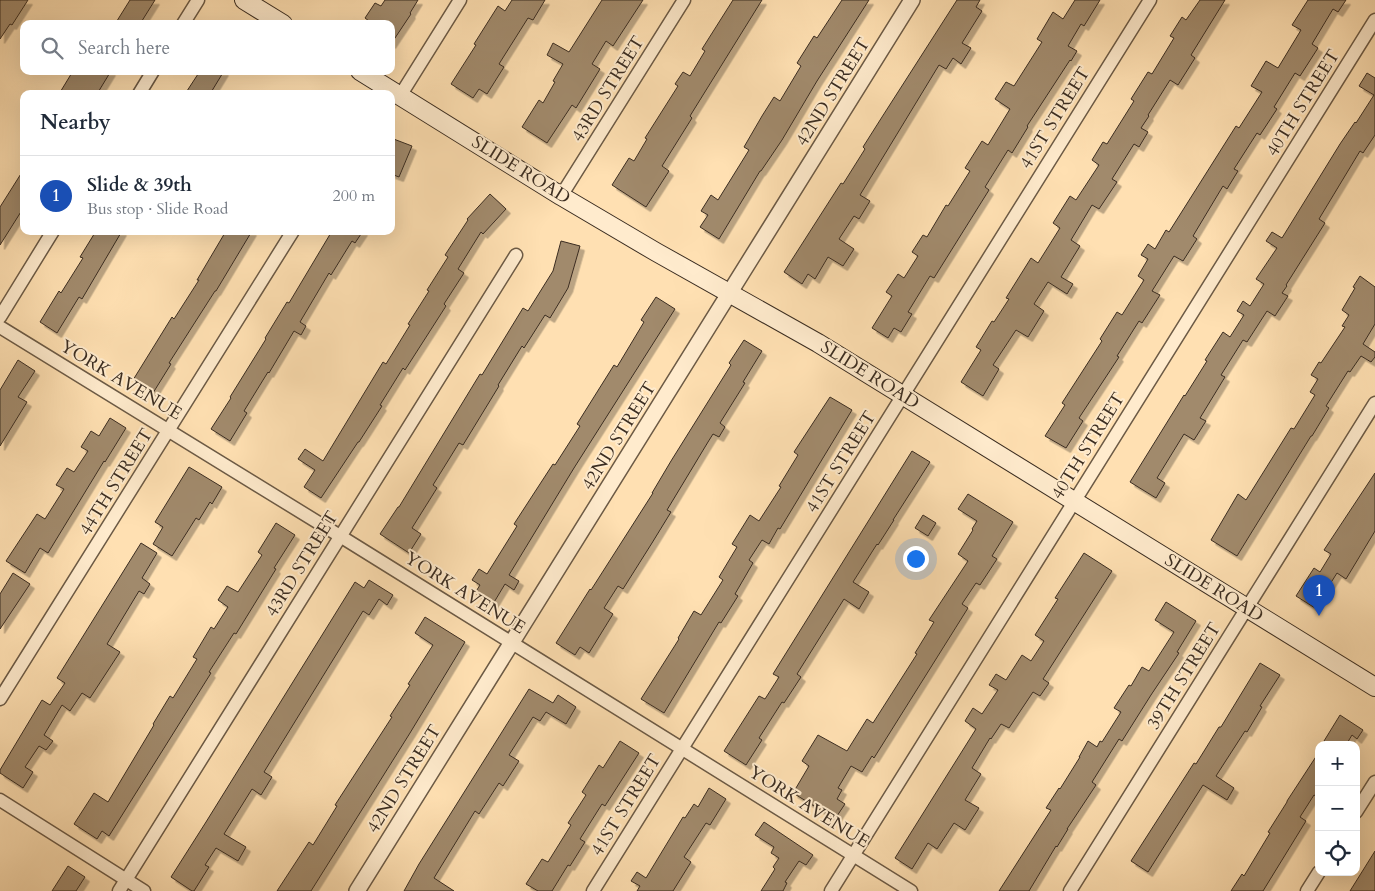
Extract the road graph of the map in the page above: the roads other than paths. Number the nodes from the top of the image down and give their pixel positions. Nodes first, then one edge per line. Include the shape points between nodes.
1 (198, 0) edge
2 (244, 0) edge
3 (460, 0) edge
4 (684, 0) edge
5 (912, 0) edge
6 (1150, 0) edge
7 (186, 20) edge
8 (276, 20) edge
9 (1375, 20) edge
10 (151, 75) edge
11 (366, 75) edge
12 (141, 90) edge
13 (390, 90) edge
14 (395, 93) edge
15 (400, 96) junction
16 (561, 196) junction
17 (51, 235) edge
18 (290, 235) edge
19 (516, 255) dead end
20 (730, 293) junction
21 (0, 317) edge
22 (0, 327) edge
23 (902, 396) junction
24 (1375, 403) edge
25 (169, 430) junction
26 (1074, 502) junction
27 (340, 536) junction
28 (1246, 608) junction
29 (512, 642) junction
30 (1375, 687) edge
31 (0, 699) edge
32 (682, 748) junction
33 (1375, 782) edge
34 (0, 800) edge
35 (1360, 806) edge
36 (853, 856) junction
37 (1316, 876) edge
38 (126, 880) junction
39 (119, 891) edge
40 (144, 891) edge
41 (357, 891) edge
42 (593, 891) edge
43 (831, 891) edge
44 (911, 891) edge
45 (1070, 891) edge
46 (1307, 891) edge

1 - 7 street
2 - 8 main road
3 - 15 street
4 - 16 street, 43RD STREET
5 - 20 street, 42ND STREET
6 - 23 street, 41ST STREET
9 - 26 street, 40TH STREET
10 - 12 street
11 - 13 main road, SLIDE ROAD
14 - 15 main road, SLIDE ROAD
15 - 16 main road, SLIDE ROAD
16 - 20 main road, SLIDE ROAD
17 - 21 street
18 - 25 street, 44TH STREET
19 - 27 street, 43RD STREET
20 - 23 main road, SLIDE ROAD
20 - 29 street, 42ND STREET
22 - 25 street, YORK AVENUE
23 - 26 main road, SLIDE ROAD
23 - 32 street, 41ST STREET
24 - 28 street, 39TH STREET
25 - 27 street, YORK AVENUE
25 - 31 street, 44TH STREET
26 - 28 main road, SLIDE ROAD
26 - 36 street, 40TH STREET
27 - 29 street, YORK AVENUE
27 - 38 street, 43RD STREET
28 - 30 main road, SLIDE ROAD
28 - 45 street, 39TH STREET
29 - 32 street, YORK AVENUE
29 - 41 street, 42ND STREET
32 - 36 street, YORK AVENUE
32 - 42 street, 41ST STREET
33 - 35 street
34 - 38 street
36 - 43 street, 40TH STREET
36 - 44 street, YORK AVENUE
37 - 46 street
38 - 39 street, 43RD STREET
38 - 40 street

